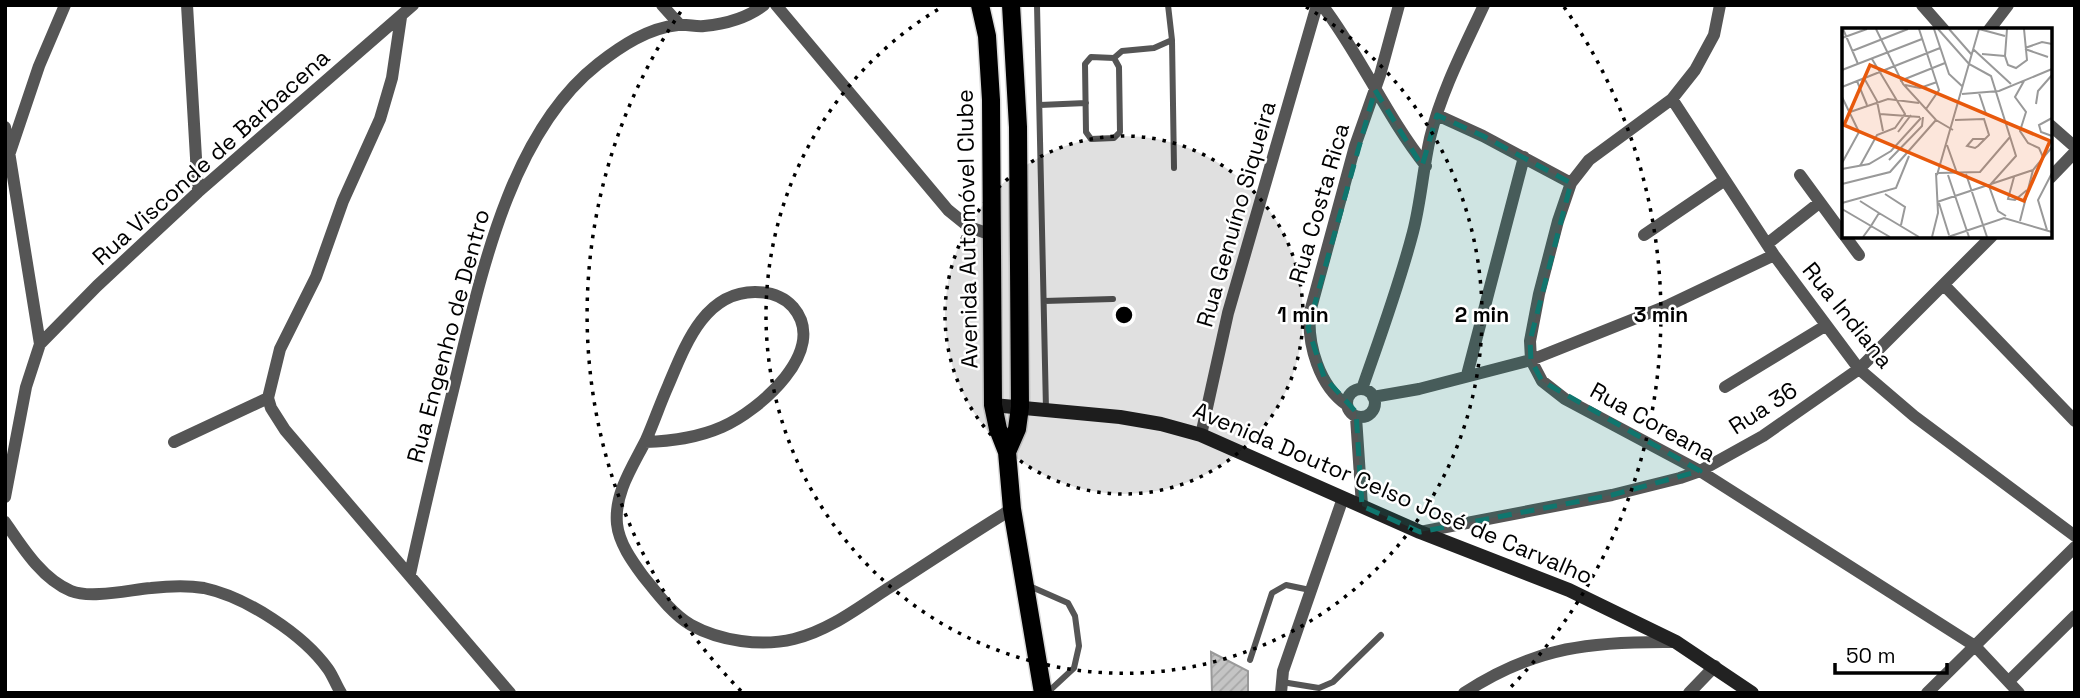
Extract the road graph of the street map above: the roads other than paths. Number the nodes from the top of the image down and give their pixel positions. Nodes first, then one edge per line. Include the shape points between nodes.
1 (65, 5) edge
2 (187, 5) edge
3 (413, 5) edge
4 (663, 5) edge
5 (764, 5) edge
6 (776, 5) edge
7 (980, 5) edge
8 (1011, 5) edge
9 (1037, 5) edge
10 (1168, 5) edge
11 (1317, 5) edge
12 (1322, 5) edge
13 (1399, 5) edge
14 (1484, 5) edge
15 (1720, 5) edge
16 (1922, 5) edge
17 (2008, 5) edge
18 (401, 17) junction
19 (680, 25) junction
20 (1942, 28) edge
21 (1991, 28) edge
22 (1172, 40) junction
23 (1114, 58) junction
24 (1375, 90) junction
25 (1672, 99) junction
26 (991, 100) junction
27 (1017, 101) junction
28 (1086, 103) junction
29 (1040, 105) junction
30 (1437, 115) junction
31 (5, 127) edge
32 (2052, 127) edge
33 (2075, 146) edge
34 (2075, 152) edge
35 (9, 155) junction
36 (1524, 157) junction
37 (1426, 166) junction
38 (1174, 168) dead end
39 (1800, 175) dead end
40 (2052, 176) edge
41 (1726, 180) junction
42 (1571, 183) junction
43 (198, 192) junction
44 (1819, 203) junction
45 (1842, 232) edge
46 (992, 235) junction
47 (1644, 235) dead end
48 (1846, 238) edge
49 (1990, 238) edge
50 (1770, 249) junction
51 (1018, 255) junction
52 (1859, 255) dead end
53 (1944, 285) junction
54 (1113, 299) dead end
55 (1044, 301) junction
56 (1825, 326) junction
57 (40, 344) junction
58 (1531, 360) junction
59 (1859, 369) junction
60 (1467, 375) junction
61 (1725, 387) dead end
62 (1368, 393) junction
63 (268, 398) junction
64 (993, 405) junction
65 (1347, 405) junction
66 (1020, 407) junction
67 (1046, 409) junction
68 (1356, 416) junction
69 (2075, 421) edge
70 (1200, 435) junction
71 (174, 442) dead end
72 (645, 442) junction
73 (1007, 452) junction
74 (1700, 471) junction
75 (5, 497) edge
76 (1343, 498) junction
77 (1362, 506) junction
78 (1012, 509) junction
79 (5, 522) edge
80 (1420, 532) junction
81 (2075, 536) edge
82 (2075, 547) edge
83 (410, 574) junction
84 (1024, 584) junction
85 (1312, 590) junction
86 (2075, 616) edge
87 (1381, 635) dead end
88 (1676, 642) junction
89 (1975, 646) junction
90 (1250, 660) dead end
91 (1716, 666) junction
92 (2009, 681) junction
93 (1281, 687) edge
94 (341, 693) edge
95 (510, 693) edge
96 (1045, 693) edge
97 (1464, 693) edge
98 (1689, 693) edge
99 (1752, 693) edge
100 (1927, 693) edge
101 (2020, 693) edge

1 - 35 street
2 - 43 street
3 - 18 street, Rua Visconde de Barbacena
4 - 19 street
5 - 19 street, Rua Engenho de Dentro via 721,24
6 - 46 street via 948,210 969,227
7 - 26 main road, Avenida Automóvel Clube
8 - 27 main road, Avenida Automóvel Clube
9 - 29 lane
10 - 22 lane
11 - 70 street, Rua Genuíno Siqueira via 1228,313
12 - 24 street
13 - 24 street, Rua Costa Rica
14 - 30 street
15 - 25 street via 1714,35
16 - 20 street
17 - 21 street
18 - 43 street, Rua Visconde de Barbacena
18 - 63 street via 380,119 316,276 280,349
19 - 83 street, Rua Engenho de Dentro via 641,36 597,64 559,103 529,152 487,257
22 - 23 lane via 1154,48 1122,51
22 - 38 lane
23 - 28 lane via 1087,60
23 - 28 lane via 1119,67 1118,136 1087,136
24 - 37 street
24 - 65 street, Rua Costa Rica via 1355,146 1308,328 1324,377
25 - 41 street, Rua Indiana
25 - 42 street via 1589,160
26 - 27 main road
26 - 46 main road, Avenida Automóvel Clube
27 - 51 main road, Avenida Automóvel Clube
28 - 29 lane
29 - 55 lane
30 - 36 street
30 - 37 street
31 - 35 street
32 - 33 street
34 - 40 street
35 - 57 street
36 - 42 street
36 - 60 street
37 - 62 street via 1412,235
39 - 44 street
41 - 47 street
41 - 50 street, Rua Indiana
42 - 58 street via 1539,294
43 - 57 street, Rua Visconde de Barbacena
44 - 45 street
44 - 50 street
46 - 51 main road via 1007,242
46 - 64 main road, Avenida Automóvel Clube
48 - 52 street
49 - 53 street, Rua 36
50 - 56 street, Rua Indiana
50 - 58 street via 1669,305
51 - 66 main road, Avenida Automóvel Clube
53 - 59 street, Rua 36
53 - 69 street
54 - 55 lane
55 - 67 lane
56 - 59 street, Rua Indiana
56 - 61 street
57 - 75 street via 26,387
58 - 60 street
58 - 74 street, Rua Coreana via 1542,381 1565,399
59 - 74 street, Rua 36 via 1763,436
59 - 81 street, Rua Indiana via 1914,416
60 - 62 street via 1419,389
62 - 65 street via 1351,393
62 - 68 street via 1374,405 1371,412
63 - 71 street
63 - 83 street via 285,430
64 - 66 street, Avenida Doutor Celso José de Carvalho
64 - 73 main road, Avenida Automóvel Clube
65 - 68 street
66 - 67 street, Avenida Doutor Celso José de Carvalho
66 - 73 main road, Avenida Automóvel Clube
67 - 70 street, Avenida Doutor Celso José de Carvalho via 1161,424
68 - 77 street
70 - 76 street, Avenida Doutor Celso José de Carvalho
72 - 72 street via 681,356 705,313 722,299 742,292 778,296 792,306 802,321 804,340 797,360 785,379 757,405 724,427 700,435
72 - 78 street via 619,499 617,524 624,547 660,598 690,624 730,639 766,644 823,628
73 - 78 main road, Avenida Automóvel Clube
74 - 80 street, Rua 36 via 1612,495
74 - 89 street, Rua Coreana
76 - 77 street, Avenida Doutor Celso José de Carvalho
76 - 85 street
77 - 80 street, Avenida Doutor Celso José de Carvalho
78 - 84 main road, Avenida Automóvel Clube
79 - 94 street via 48,575 72,591 96,594 154,587 204,588 233,598 268,616 306,646 328,669
80 - 88 street, Avenida Doutor Celso José de Carvalho via 1569,590
82 - 89 street
83 - 95 street
84 - 96 main road, Avenida Automóvel Clube
84 - 96 lane via 1068,603 1074,615 1079,646 1074,668
85 - 90 lane via 1286,586 1272,593
85 - 93 street
86 - 92 street
87 - 93 lane via 1333,682 1319,688
88 - 91 street, Avenida Doutor Celso José de Carvalho
88 - 97 street via 1591,643 1552,652 1494,674
89 - 92 street, Rua Coreana
89 - 100 street
91 - 98 street
91 - 99 street, Avenida Doutor Celso José de Carvalho
92 - 101 street, Rua Coreana

